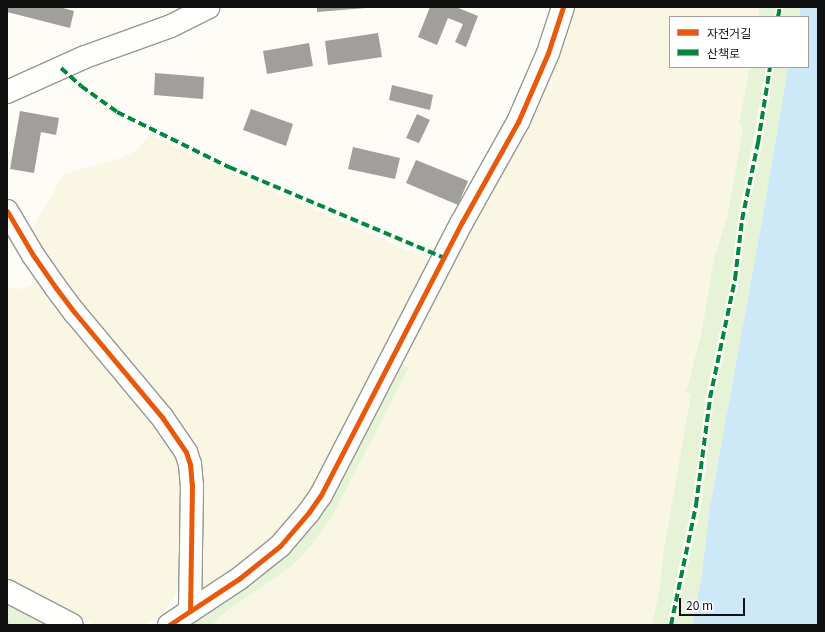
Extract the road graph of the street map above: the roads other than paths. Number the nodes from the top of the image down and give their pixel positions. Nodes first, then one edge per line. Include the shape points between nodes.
1 (209, 7) edge
2 (563, 7) edge
3 (7, 92) edge
4 (7, 211) edge
5 (7, 591) edge
6 (190, 611) junction
7 (72, 625) edge
8 (169, 625) edge

1 - 3 street via 171,26 85,57
2 - 6 street via 548,53 518,122 462,222 320,495 280,546 240,578
4 - 6 street via 33,255 74,313 162,418 186,452 192,485
5 - 7 street
6 - 8 street

